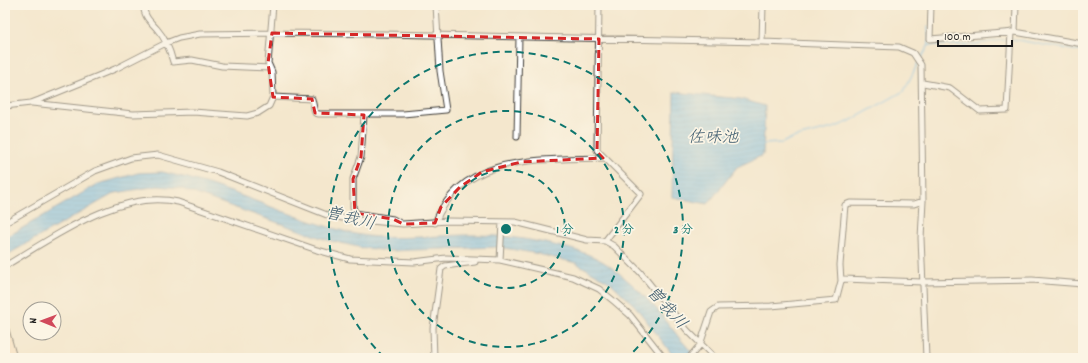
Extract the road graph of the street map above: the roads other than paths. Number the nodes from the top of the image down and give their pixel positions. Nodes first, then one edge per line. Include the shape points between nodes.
1 (143, 5) edge
2 (273, 5) edge
3 (436, 5) edge
4 (599, 5) edge
5 (763, 5) edge
6 (931, 5) edge
7 (1016, 5) edge
8 (1013, 32) junction
9 (272, 33) junction
10 (438, 35) junction
11 (519, 37) junction
12 (599, 39) junction
13 (762, 42) junction
14 (166, 43) junction
15 (1083, 44) edge
16 (270, 68) junction
17 (923, 83) junction
18 (273, 97) junction
19 (31, 103) junction
20 (5, 106) edge
21 (364, 114) junction
22 (517, 137) dead end
23 (603, 158) junction
24 (923, 201) junction
25 (5, 223) edge
26 (435, 223) junction
27 (403, 224) junction
28 (501, 224) junction
29 (605, 241) junction
30 (500, 258) junction
31 (488, 260) junction
32 (5, 266) edge
33 (841, 281) junction
34 (922, 282) junction
35 (1083, 283) edge
36 (1083, 319) edge
37 (1083, 325) edge
38 (5, 330) edge
39 (700, 346) junction
40 (13, 358) edge
41 (434, 358) edge
42 (664, 358) edge
43 (689, 358) edge
44 (715, 358) edge
45 (926, 358) edge
46 (1082, 358) edge

1 - 14 street via 148,21
2 - 9 street
3 - 10 street
4 - 12 street
5 - 13 street
6 - 8 street via 930,39
7 - 8 street
8 - 15 street
8 - 17 street via 1007,110 980,111 950,88
9 - 10 street
9 - 14 street via 200,34
9 - 16 street via 268,63
10 - 11 street
10 - 21 street via 446,110
11 - 12 street
11 - 22 street
12 - 13 street
12 - 23 street via 597,150
13 - 17 street via 899,47 918,58
14 - 16 street via 173,62 192,60 222,66
14 - 19 street via 115,69
16 - 18 street
17 - 24 street
18 - 19 street via 265,109 247,116 193,112 133,114
18 - 21 street via 312,99 314,113
19 - 20 street
21 - 27 street via 361,157 353,178 355,213 393,219
23 - 26 street via 521,162 482,172 460,187 441,207
23 - 29 street via 641,194
24 - 33 street via 914,204 845,205
24 - 34 street
25 - 27 street via 95,171 131,158 158,155 218,172 327,215
26 - 27 street
26 - 28 street via 448,221
28 - 29 street via 522,224 586,240
28 - 30 street
29 - 39 street via 630,260
30 - 31 street
30 - 42 street via 573,277 599,289 630,315
31 - 32 street via 446,258 414,262 350,258 317,250 162,199 120,205
31 - 41 street via 445,266 441,269 433,328
33 - 34 street via 844,279
33 - 39 street via 836,300 829,302 718,307 712,312
34 - 35 street via 1032,280
34 - 45 street
35 - 36 street
37 - 46 street
38 - 40 main road
39 - 43 street
39 - 44 street

